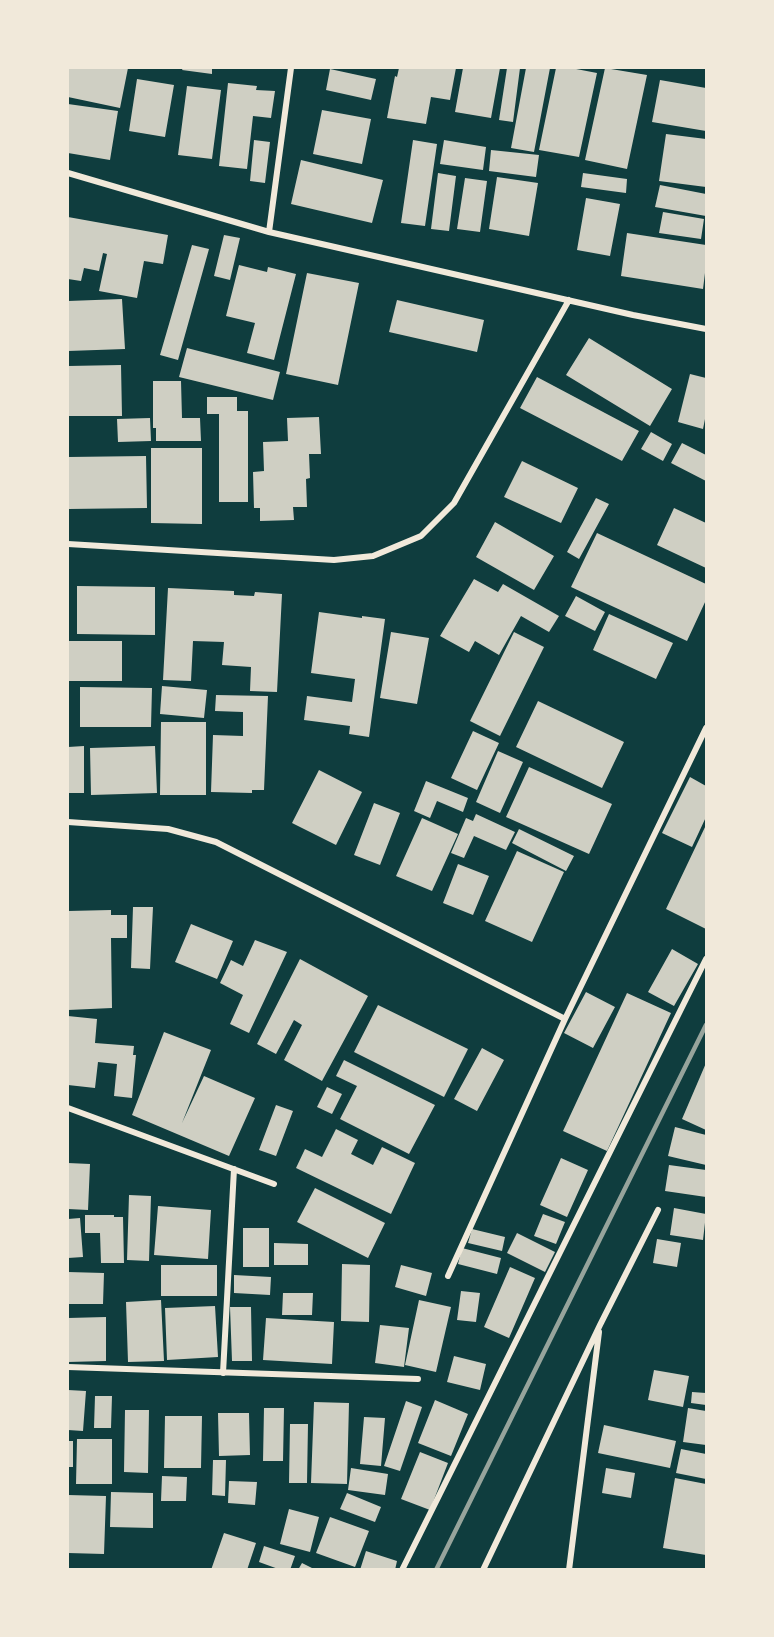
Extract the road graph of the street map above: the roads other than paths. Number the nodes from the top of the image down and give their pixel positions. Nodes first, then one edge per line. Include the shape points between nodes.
1 (291, 68) edge
2 (68, 173) edge
3 (269, 231) junction
4 (569, 300) junction
5 (706, 329) edge
6 (68, 544) edge
7 (706, 728) edge
8 (68, 822) edge
9 (706, 959) edge
10 (566, 1019) junction
11 (68, 1108) edge
12 (234, 1169) junction
13 (274, 1184) dead end
14 (658, 1210) dead end
15 (448, 1276) dead end
16 (600, 1326) junction
17 (68, 1367) edge
18 (224, 1373) junction
19 (418, 1379) dead end
20 (402, 1569) edge
21 (483, 1569) edge
22 (569, 1569) edge

1 - 3 street
2 - 3 street
3 - 4 street
4 - 5 street
4 - 6 street via 454,503 421,536 373,556 334,561
7 - 10 street
8 - 10 street via 168,829 216,842
9 - 20 street
10 - 15 street
11 - 12 street
12 - 13 street
12 - 18 street
14 - 16 street
16 - 21 street
16 - 22 street
17 - 18 street
18 - 19 street

